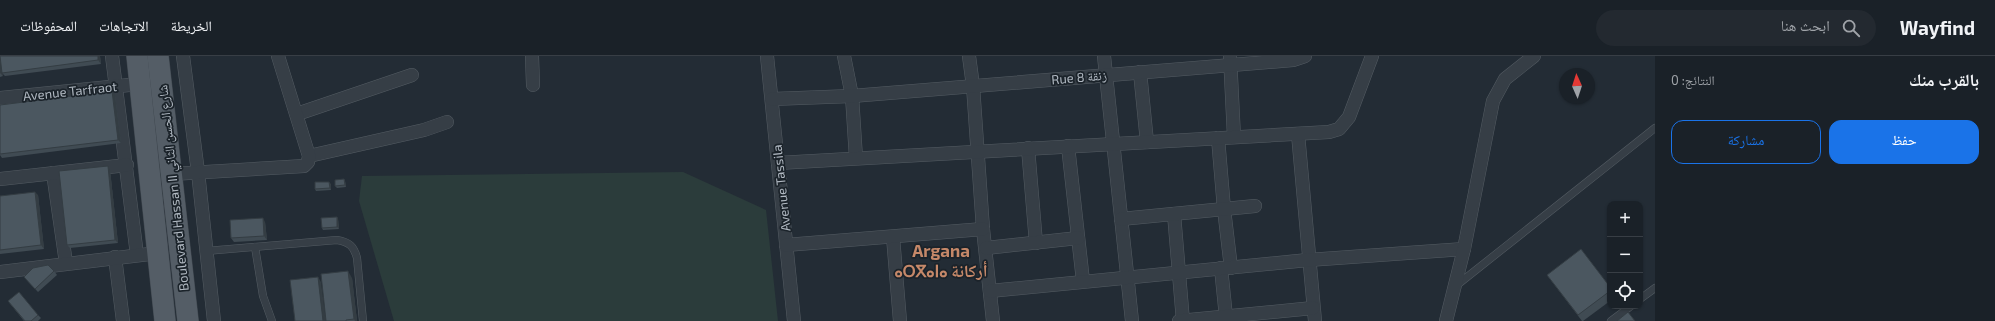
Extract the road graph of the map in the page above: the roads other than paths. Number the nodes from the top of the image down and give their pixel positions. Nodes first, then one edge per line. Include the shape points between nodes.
1 (112, 56) edge
2 (137, 56) edge
3 (158, 56) edge
4 (183, 56) edge
5 (532, 56) edge
6 (768, 56) edge
7 (844, 56) edge
8 (969, 56) edge
9 (1104, 56) edge
10 (1305, 56) edge
11 (1372, 56) edge
12 (1534, 56) edge
13 (282, 57) edge
14 (1230, 61) edge
15 (1140, 72) junction
16 (1106, 74) junction
17 (412, 75) dead end
18 (140, 84) junction
19 (533, 85) dead end
20 (116, 86) junction
21 (973, 86) junction
22 (852, 96) junction
23 (0, 98) edge
24 (772, 99) junction
25 (297, 114) junction
26 (447, 122) dead end
27 (1655, 128) edge
28 (1298, 134) junction
29 (1234, 137) junction
30 (1218, 138) junction
31 (1147, 142) junction
32 (1114, 144) junction
33 (1068, 146) junction
34 (1028, 148) junction
35 (978, 151) junction
36 (309, 156) junction
37 (856, 158) junction
38 (778, 163) junction
39 (127, 165) junction
40 (198, 172) junction
41 (53, 173) junction
42 (172, 174) junction
43 (0, 179) edge
44 (1255, 206) dead end
45 (1224, 208) junction
46 (1174, 214) junction
47 (1121, 219) junction
48 (983, 228) junction
49 (893, 237) junction
50 (1078, 238) junction
51 (1036, 243) junction
52 (786, 245) junction
53 (255, 247) junction
54 (986, 248) junction
55 (1464, 249) junction
56 (206, 251) junction
57 (158, 254) junction
58 (137, 255) junction
59 (115, 257) junction
60 (1308, 260) junction
61 (66, 263) junction
62 (1226, 268) junction
63 (0, 272) edge
64 (1179, 272) junction
65 (1128, 276) junction
66 (1083, 281) junction
67 (1455, 287) junction
68 (1655, 288) edge
69 (990, 291) junction
70 (1643, 297) edge
71 (1627, 309) edge
72 (1314, 314) edge
73 (1226, 317) junction
74 (1244, 318) edge
75 (123, 321) edge
76 (165, 321) edge
77 (188, 321) edge
78 (214, 321) edge
79 (272, 321) edge
80 (363, 321) edge
81 (794, 321) edge
82 (900, 321) edge
83 (994, 321) edge
84 (1132, 321) edge
85 (1178, 321) edge
86 (1183, 321) edge
87 (1446, 321) edge
88 (1611, 321) edge

1 - 20 street
2 - 18 main road, Boulevard Hassan II شارع الحسن الثاني
3 - 42 main road, Boulevard Hassan II شارع الحسن الثاني
4 - 40 street
5 - 19 street
6 - 24 street, Avenue Tassila
7 - 22 street
8 - 21 street
9 - 16 street
10 - 14 street, Rue 8 زنقة via 1293,60
11 - 28 street via 1349,117 1343,125 1329,132
12 - 55 street via 1505,79 1490,110
13 - 25 street
14 - 15 street, Rue 8 زنقة
14 - 29 street
15 - 16 street, Rue 8 زنقة
15 - 31 street
16 - 21 street, Rue 8 زنقة
16 - 32 street
17 - 25 street
18 - 20 street, Avenue Tarfraot
18 - 57 main road, Boulevard Hassan II شارع الحسن الثاني
20 - 23 street, Avenue Tarfraot
20 - 39 street
21 - 22 street, Rue 8 زنقة
21 - 35 street
22 - 24 street, Rue 8 زنقة
22 - 37 street
24 - 38 street, Avenue Tassila
25 - 36 street
26 - 36 street
27 - 67 lane
28 - 29 street
28 - 60 street
29 - 30 street
30 - 31 street
30 - 45 street
31 - 32 street
32 - 33 street
32 - 47 street
33 - 34 street
33 - 50 street
34 - 35 street
34 - 51 street
35 - 37 street
35 - 48 street
36 - 40 street via 304,166
37 - 38 street
38 - 52 street, Avenue Tassila
39 - 41 street
39 - 58 street
40 - 42 street
40 - 56 street
41 - 43 street
41 - 61 street
42 - 77 main road, Boulevard Hassan II شارع الحسن الثاني
44 - 45 street
45 - 46 street
45 - 62 street
46 - 47 street
46 - 64 street
47 - 65 street
48 - 49 street
48 - 54 street
49 - 52 street
49 - 82 street
50 - 51 street
50 - 66 street
51 - 54 street
52 - 81 street, Avenue Tassila
53 - 56 lane
53 - 79 lane via 263,296
53 - 80 lane via 337,240 348,242 355,249 357,258
54 - 69 street
55 - 60 street
55 - 67 street
56 - 78 street
57 - 58 street
57 - 76 main road, Boulevard Hassan II شارع الحسن الثاني
58 - 59 street
59 - 61 street
59 - 75 street
60 - 62 street
60 - 72 street
61 - 63 street
62 - 64 street
62 - 73 street
64 - 65 street
64 - 86 street
65 - 66 street
65 - 84 street
66 - 69 street
67 - 87 street
68 - 70 lane
69 - 83 street
71 - 88 lane
72 - 74 street
73 - 74 street
73 - 86 street
85 - 86 street

